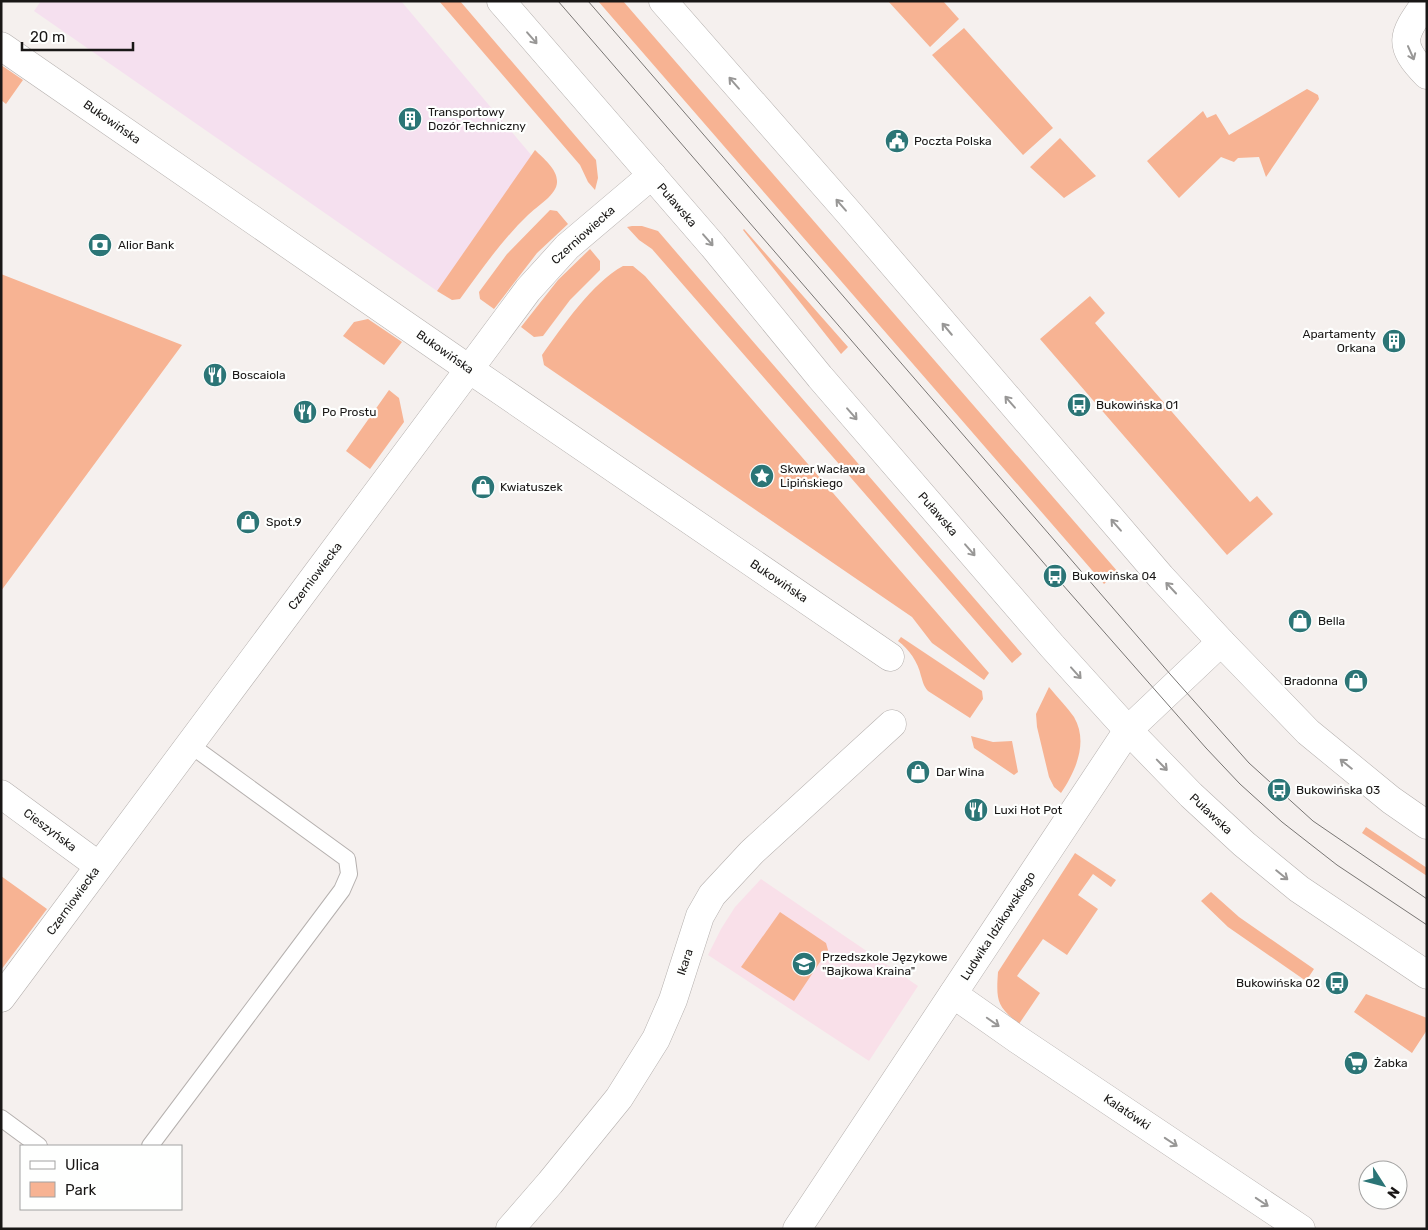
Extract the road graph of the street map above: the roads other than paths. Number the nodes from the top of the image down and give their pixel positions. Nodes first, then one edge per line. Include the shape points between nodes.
1 (500, 1) edge
2 (663, 1) edge
3 (1427, 1) edge
4 (1, 46) edge
5 (1427, 75) edge
6 (652, 175) junction
7 (469, 369) junction
8 (1221, 642) junction
9 (890, 657) dead end
10 (892, 724) dead end
11 (1128, 730) junction
12 (189, 744) junction
13 (1, 794) edge
14 (1427, 825) edge
15 (99, 866) junction
16 (1427, 974) edge
17 (953, 994) junction
18 (1, 998) edge
19 (1, 1118) edge
20 (38, 1145) edge
21 (151, 1145) edge
22 (510, 1229) edge
23 (797, 1229) edge
24 (1301, 1229) edge

1 -> 6 street, Puławska
8 -> 2 street via 1161,577
3 -> 5 street via 1408,28 1406,40 1410,56
4 - 7 street, Bukowińska
6 - 7 street, Czerniowiecka via 554,261
6 -> 11 street, Puławska via 826,385
7 - 9 street, Bukowińska
7 - 12 street, Czerniowiecka
8 - 11 street, Ludwika Idzikowskiego
14 -> 8 street via 1308,732
10 - 22 street, Ikara via 752,852 712,896 700,916 673,1000 656,1039 619,1098
11 -> 16 street, Puławska via 1244,844 1300,889
11 - 17 street, Ludwika Idzikowskiego
12 - 15 street, Czerniowiecka
12 - 21 lane via 347,859 349,874 342,890
13 - 15 street, Cieszyńska
15 - 18 street, Czerniowiecka
17 - 23 street, Ludwika Idzikowskiego
17 -> 24 street, Kalatówki
19 - 20 lane

